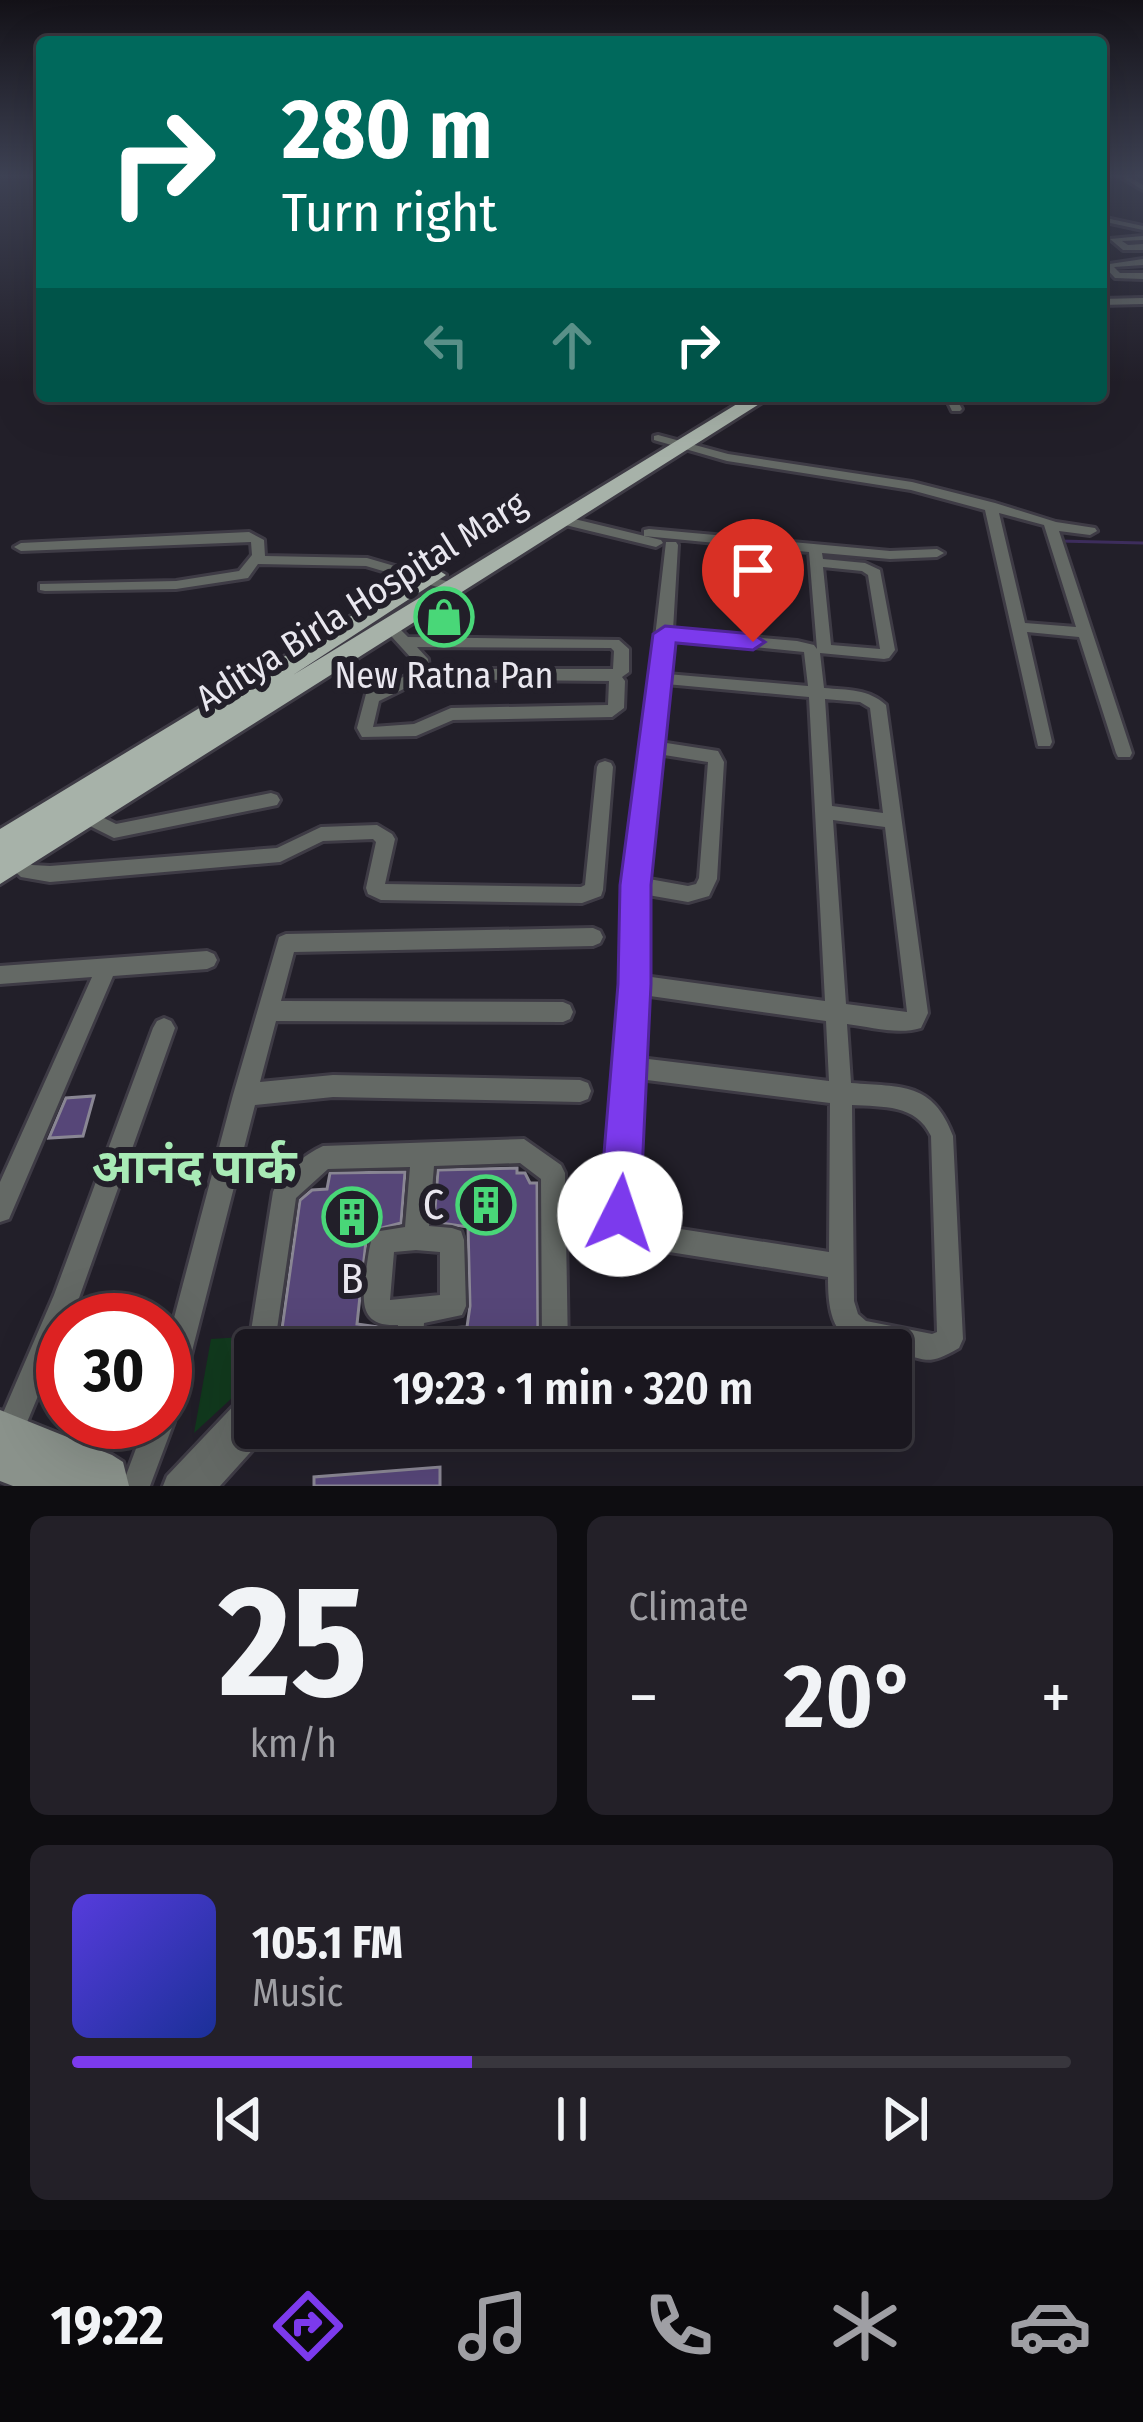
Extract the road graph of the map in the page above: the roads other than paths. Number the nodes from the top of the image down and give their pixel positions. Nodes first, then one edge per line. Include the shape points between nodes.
1 (1143, 254) edge
2 (1111, 255) dead end
3 (1107, 265) edge
4 (1107, 266) edge
5 (1143, 276) edge
6 (1143, 301) edge
7 (1107, 302) edge
8 (740, 402) edge
9 (953, 402) edge
10 (956, 409) dead end
11 (670, 441) junction
12 (991, 506) junction
13 (563, 516) junction
14 (1054, 526) junction
15 (1090, 531) dead end
16 (647, 537) junction
17 (21, 547) dead end
18 (937, 553) dead end
19 (815, 555) junction
20 (256, 558) junction
21 (440, 583) junction
22 (45, 587) dead end
23 (1018, 627) junction
24 (1087, 633) junction
25 (399, 634) junction
26 (665, 634) junction
27 (422, 674) junction
28 (658, 678) junction
29 (617, 681) dead end
30 (813, 693) junction
31 (1044, 742) dead end
32 (648, 746) junction
33 (1124, 753) dead end
34 (605, 767) dead end
35 (271, 800) dead end
36 (823, 812) junction
37 (86, 817) junction
38 (894, 821) junction
39 (4, 856) edge
40 (635, 885) junction
41 (593, 937) dead end
42 (207, 960) dead end
43 (106, 968) junction
44 (0, 975) edge
45 (634, 984) junction
46 (267, 1012) junction
47 (563, 1012) dead end
48 (839, 1013) junction
49 (164, 1028) dead end
50 (630, 1067) junction
51 (580, 1091) dead end
52 (841, 1093) junction
53 (244, 1095) junction
54 (423, 1154) junction
55 (0, 1210) edge
56 (416, 1238) junction
57 (841, 1266) junction
58 (192, 1297) edge
59 (412, 1312) junction
60 (265, 1329) edge
61 (411, 1329) edge
62 (554, 1329) edge
63 (234, 1426) edge
64 (2, 1444) edge
65 (150, 1449) edge
66 (235, 1449) edge
67 (64, 1486) edge
68 (108, 1486) edge
69 (136, 1486) edge
70 (177, 1486) edge
71 (201, 1486) edge

1 - 2 street
1 - 3 street
4 - 5 street via 1120,276
6 - 7 street
8 - 11 main road, Aditya Birla Hospital Marg
9 - 10 street
11 - 12 street
11 - 13 main road, Aditya Birla Hospital Marg
11 - 21 main road, Aditya Birla Hospital Marg
12 - 14 street
12 - 23 street
13 - 16 street
13 - 21 main road, Aditya Birla Hospital Marg
14 - 15 street
14 - 24 street
16 - 19 street
16 - 26 street via 680,545 671,545
17 - 20 street via 249,536 257,540
18 - 19 street
19 - 19 street via 874,573 884,654 825,649
20 - 21 street via 367,562
20 - 22 street via 243,575 176,585
21 - 25 main road, Aditya Birla Hospital Marg
21 - 39 main road, Aditya Birla Hospital Marg
23 - 24 street
23 - 31 street
24 - 33 street
25 - 27 street
25 - 27 street via 622,649 618,675
25 - 37 main road, Aditya Birla Hospital Marg
26 - 28 street
26 - 30 street via 809,649
27 - 29 street via 372,698 368,733 416,730 451,714 612,711
28 - 30 street
28 - 32 street
30 - 36 street
30 - 38 street via 878,705
32 - 40 street
32 - 40 street via 716,762 708,879 688,894
34 - 39 street via 593,890 582,895 381,892 375,888 386,839 377,832 321,834 280,855 50,874 28,872
35 - 37 street via 114,831
36 - 38 street
36 - 48 street
37 - 39 main road, Aditya Birla Hospital Marg
38 - 48 street via 918,1012 904,1022
40 - 45 street
41 - 46 street via 291,940 281,950
42 - 43 street
43 - 44 street
43 - 55 street
45 - 48 street
45 - 50 street
46 - 47 street
46 - 53 street
48 - 52 street
49 - 64 street via 66,1298
50 - 52 street
50 - 57 street via 620,1214 626,1228
51 - 53 street via 333,1086
52 - 57 street
52 - 57 street via 925,1104 937,1115 950,1339 934,1348 860,1333 841,1301
53 - 58 street
54 - 56 street
54 - 60 street via 323,1158 285,1192
54 - 62 street via 524,1150 554,1173
56 - 59 street via 383,1241 375,1300 383,1313
56 - 59 street via 452,1240 454,1294 444,1311
59 - 61 street
63 - 70 street
64 - 67 street
64 - 68 street via 97,1470
65 - 69 street
66 - 71 street

